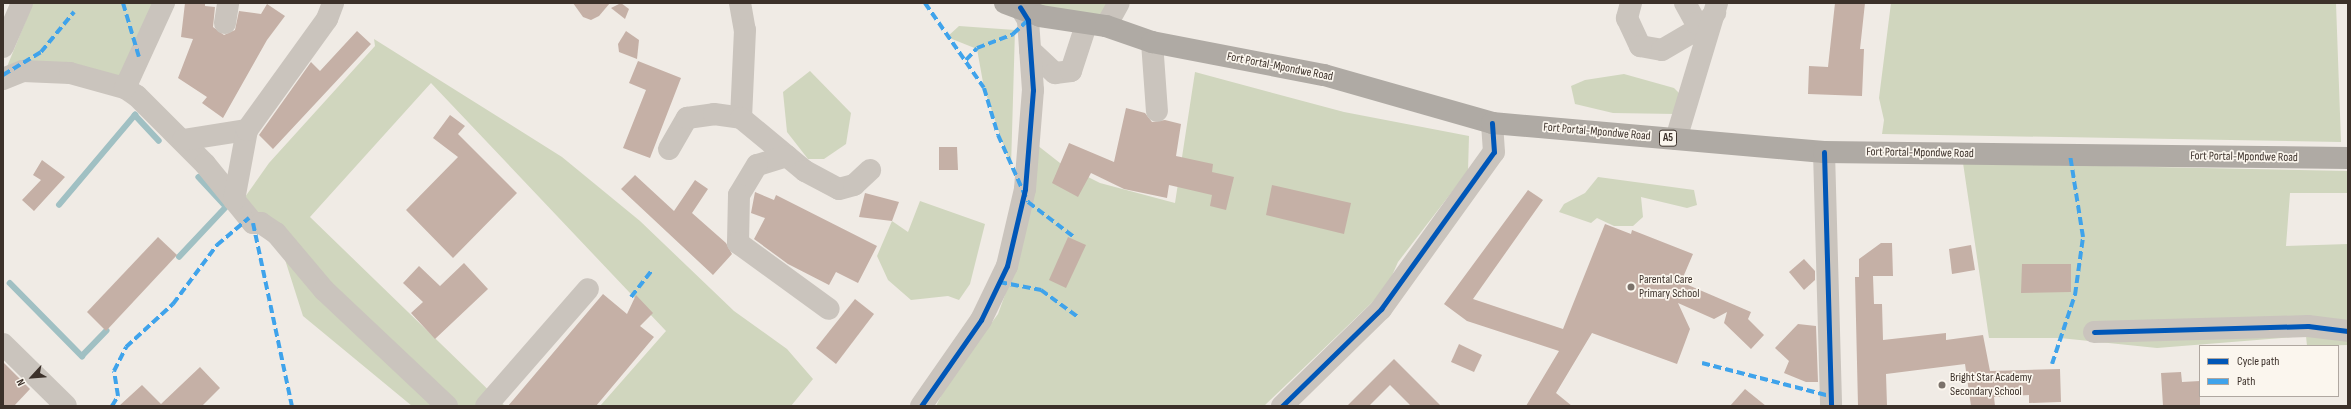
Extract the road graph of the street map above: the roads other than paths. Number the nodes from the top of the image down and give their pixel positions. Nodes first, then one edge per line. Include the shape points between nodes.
1 (22, 3) edge
2 (164, 3) edge
3 (333, 3) edge
4 (740, 3) edge
5 (1119, 3) edge
6 (1632, 3) edge
7 (1685, 3) edge
8 (1012, 5) edge
9 (1716, 10) edge
10 (1096, 26) junction
11 (1152, 42) junction
12 (3, 47) edge
13 (1030, 50) junction
14 (3, 79) edge
15 (125, 88) junction
16 (1157, 111) dead end
17 (741, 118) junction
18 (1492, 123) junction
19 (247, 130) junction
20 (1676, 139) junction
21 (183, 140) junction
22 (669, 149) dead end
23 (1824, 152) junction
24 (787, 156) junction
25 (2348, 158) edge
26 (870, 170) dead end
27 (234, 200) junction
28 (588, 289) dead end
29 (829, 309) dead end
30 (2348, 331) edge
31 (2094, 332) dead end
32 (3, 344) edge
33 (66, 406) edge
34 (447, 406) edge
35 (486, 406) edge
36 (921, 406) edge
37 (1282, 406) edge
38 (1831, 406) edge

1 - 12 street
2 - 15 street
3 - 19 street via 327,19
4 - 17 street via 745,30
5 - 10 street
6 - 9 street via 1627,18 1640,46 1662,50
7 - 9 street via 1696,23
8 - 10 highway, Fort Portal-Mpondwe Road / A5 via 1040,16
8 - 13 street via 1028,20
9 - 20 street
10 - 11 highway, Fort Portal-Mpondwe Road / A5
10 - 13 street via 1071,71 1055,73
11 - 16 street
11 - 18 highway, Fort Portal-Mpondwe Road / A5 via 1324,75
13 - 36 street via 1033,90 1025,189 1007,266 981,320
14 - 15 street via 23,71 70,73
15 - 21 street
17 - 22 street via 714,114 687,118
17 - 24 street
18 - 20 highway, Fort Portal-Mpondwe Road / A5
18 - 37 street via 1494,152 1386,303
19 - 21 street
19 - 27 street
20 - 23 highway, Fort Portal-Mpondwe Road / A5
21 - 27 street
23 - 25 highway, Fort Portal-Mpondwe Road / A5
23 - 38 street
24 - 26 street via 805,172 839,189 854,185
24 - 29 street via 757,165 739,195 738,243
27 - 34 street via 253,223 262,223 276,233 324,290
28 - 35 street
30 - 31 street via 2308,326
32 - 33 street

